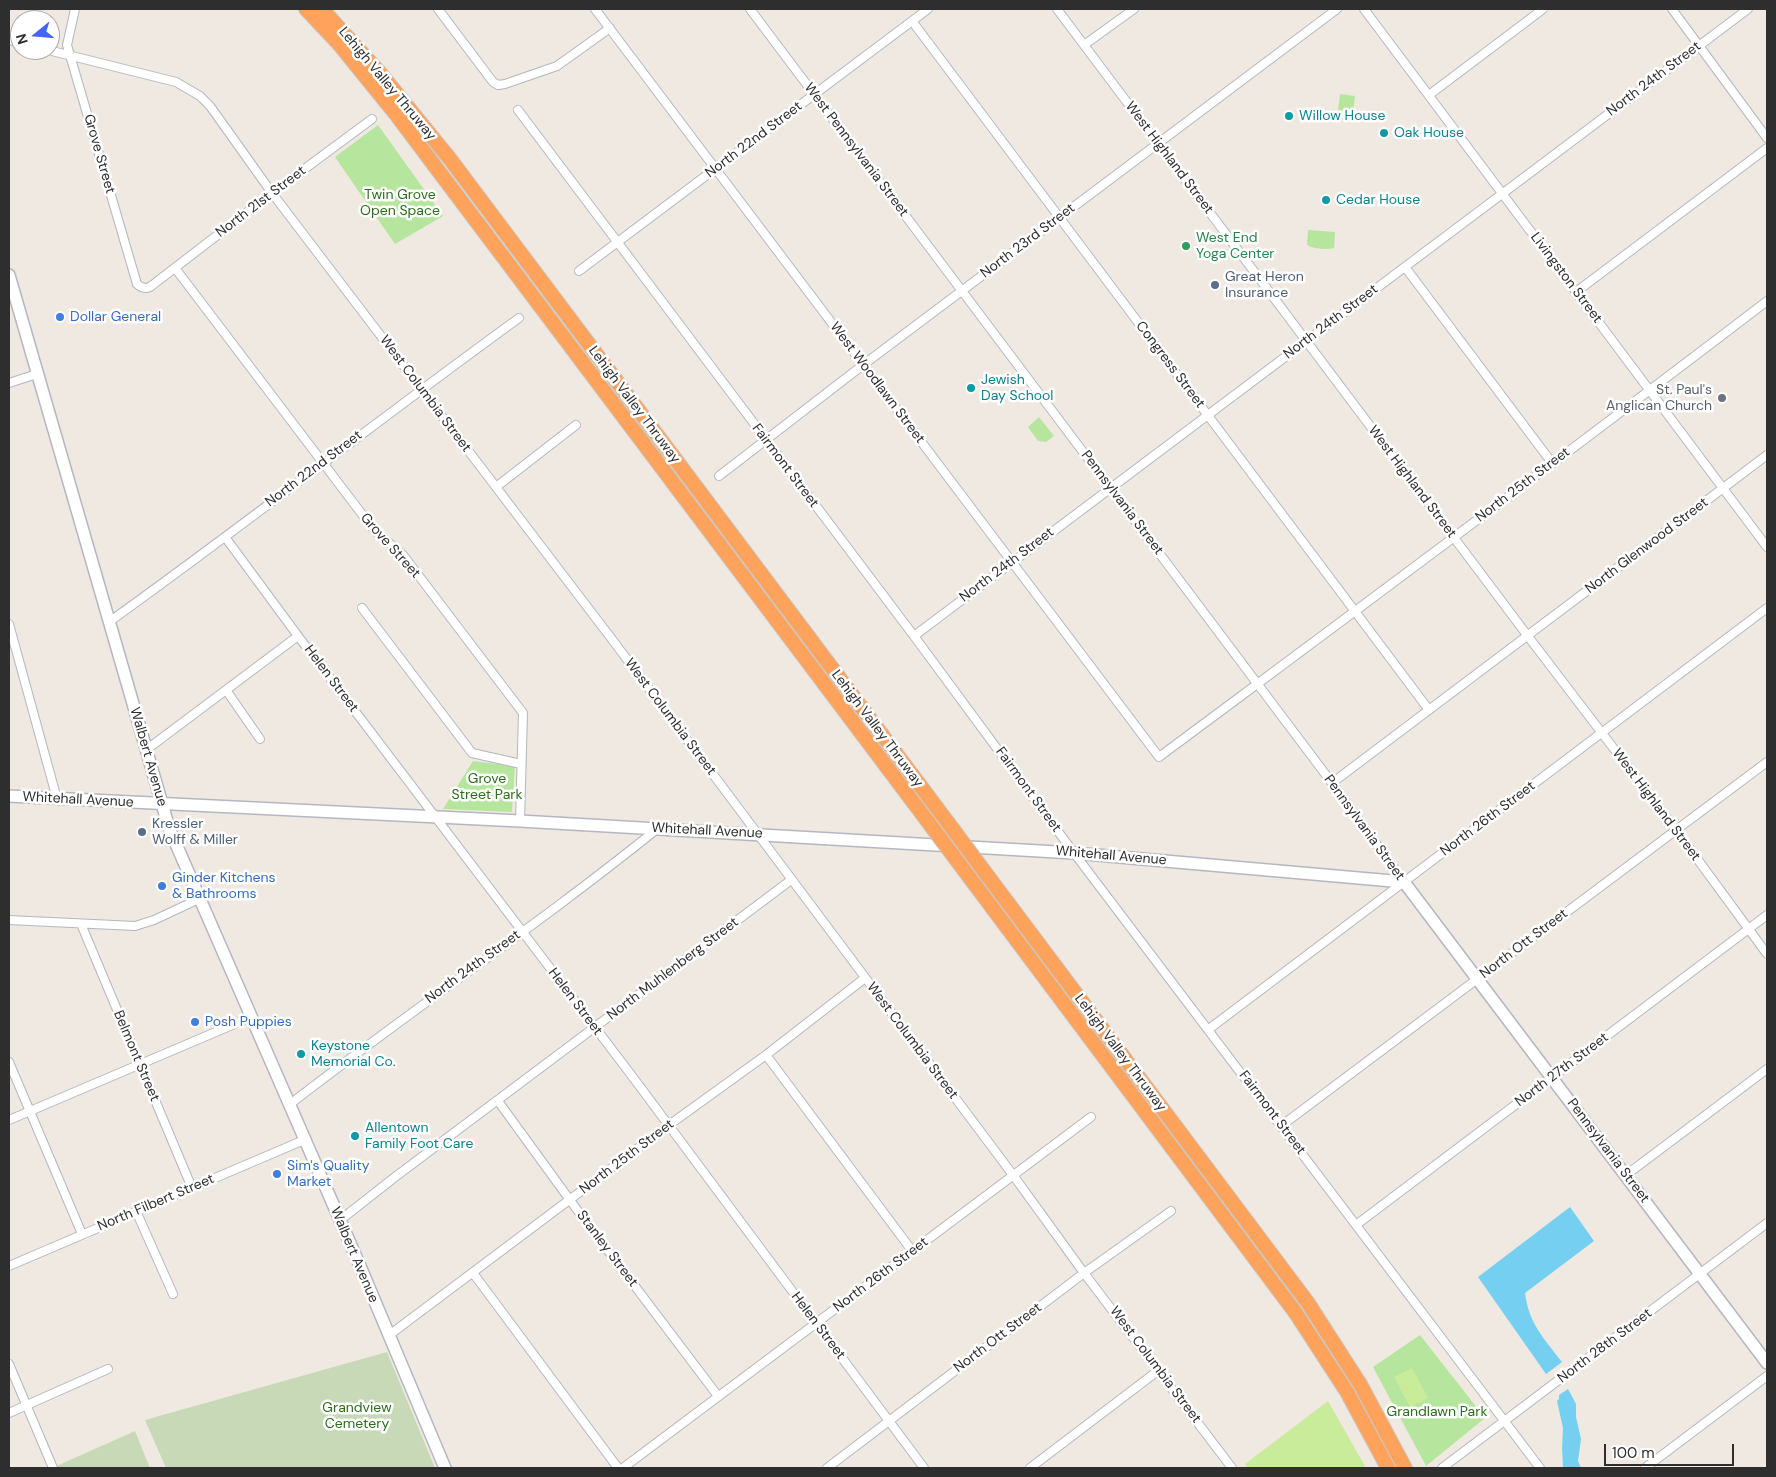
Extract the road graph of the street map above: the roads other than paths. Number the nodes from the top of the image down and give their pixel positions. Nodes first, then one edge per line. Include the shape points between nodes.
1 (75, 9) edge
2 (306, 9) edge
3 (322, 9) edge
4 (438, 9) edge
5 (595, 9) edge
6 (750, 9) edge
7 (928, 9) edge
8 (1057, 9) edge
9 (1134, 9) edge
10 (1337, 9) edge
11 (1364, 9) edge
12 (1543, 9) edge
13 (1672, 9) edge
14 (1748, 9) edge
15 (912, 21) junction
16 (610, 28) junction
17 (1084, 45) junction
18 (1699, 45) junction
19 (60, 53) edge
20 (70, 56) junction
21 (814, 95) junction
22 (1429, 95) junction
23 (518, 110) dead end
24 (372, 119) dead end
25 (1767, 138) edge
26 (1158, 144) junction
27 (1767, 148) edge
28 (715, 169) junction
29 (272, 193) junction
30 (1502, 193) junction
31 (1059, 217) junction
32 (617, 242) junction
33 (1405, 267) junction
34 (175, 268) junction
35 (579, 271) dead end
36 (9, 275) edge
37 (150, 287) joint
38 (962, 291) junction
39 (1576, 292) junction
40 (1767, 301) edge
41 (519, 318) dead end
42 (1307, 340) junction
43 (863, 365) junction
44 (37, 374) junction
45 (9, 382) edge
46 (421, 389) junction
47 (1650, 390) junction
48 (1207, 414) junction
49 (576, 425) dead end
50 (765, 440) junction
51 (1767, 455) edge
52 (323, 462) junction
53 (1552, 463) junction
54 (719, 476) dead end
55 (496, 487) junction
56 (1110, 488) junction
57 (1724, 489) junction
58 (1453, 536) junction
59 (224, 537) junction
60 (1767, 547) edge
61 (1011, 561) junction
62 (362, 608) dead end
63 (1767, 608) edge
64 (1356, 612) junction
65 (109, 622) junction
66 (9, 624) edge
67 (1527, 635) junction
68 (298, 636) junction
69 (914, 636) junction
70 (1257, 684) junction
71 (226, 690) junction
72 (1429, 710) junction
73 (1601, 733) junction
74 (260, 739) dead end
75 (146, 750) junction
76 (1159, 758) joint
77 (1767, 762) edge
78 (521, 764) junction
79 (1332, 783) junction
80 (9, 796) edge
81 (57, 799) junction
82 (162, 804) junction
83 (435, 816) junction
84 (520, 821) junction
85 (657, 829) junction
86 (1676, 830) junction
87 (758, 834) junction
88 (1074, 853) junction
89 (791, 880) junction
90 (1404, 882) junction
91 (200, 899) junction
92 (1767, 915) edge
93 (9, 920) edge
94 (81, 924) junction
95 (1748, 930) junction
96 (522, 932) junction
97 (1767, 954) edge
98 (865, 978) junction
99 (1478, 979) junction
100 (251, 1017) junction
101 (595, 1028) junction
102 (1208, 1029) junction
103 (766, 1055) junction
104 (9, 1062) edge
105 (139, 1064) junction
106 (1767, 1069) edge
107 (1553, 1077) junction
108 (498, 1101) junction
109 (289, 1105) junction
110 (29, 1111) junction
111 (1091, 1117) dead end
112 (9, 1120) edge
113 (669, 1125) junction
114 (1282, 1126) junction
115 (304, 1140) junction
116 (1013, 1175) junction
117 (1626, 1175) junction
118 (192, 1188) junction
119 (570, 1200) junction
120 (136, 1211) junction
121 (1171, 1211) dead end
122 (340, 1221) junction
123 (1767, 1223) edge
124 (1356, 1225) junction
125 (82, 1234) junction
126 (913, 1252) junction
127 (9, 1266) edge
128 (473, 1273) junction
129 (1084, 1273) junction
130 (1701, 1274) junction
131 (173, 1294) dead end
132 (817, 1324) junction
133 (388, 1336) junction
134 (1767, 1363) edge
135 (9, 1364) edge
136 (108, 1369) dead end
137 (1159, 1370) junction
138 (1767, 1376) edge
139 (718, 1396) junction
140 (27, 1405) junction
141 (9, 1413) edge
142 (1505, 1421) junction
143 (890, 1422) junction
144 (53, 1468) edge
145 (445, 1468) edge
146 (618, 1468) edge
147 (623, 1468) edge
148 (827, 1468) edge
149 (924, 1468) edge
150 (1030, 1468) edge
151 (1232, 1468) edge
152 (1388, 1468) edge
153 (1405, 1468) edge
154 (1442, 1468) edge
155 (1540, 1468) edge
156 (1645, 1468) edge

1 - 20 street, Grove Street via 67,45
2 - 152 highway, Lehigh Valley Thruway, bridge via 395,113 1295,1312 1347,1392
3 - 153 highway, Lehigh Valley Thruway, bridge via 380,73 450,159 1308,1303 1360,1384
4 - 16 street via 498,85 557,66
5 - 16 street, West Woodlawn Street
6 - 21 street, West Pennsylvania Street
7 - 15 street, North 22nd Street
8 - 17 street, West Highland Street
9 - 17 street
10 - 26 street, North 23rd Street
11 - 22 street, Livingston Street
12 - 22 street
13 - 18 street
14 - 18 street, North 24th Street
15 - 21 street, North 22nd Street
15 - 31 street, Congress Street
16 - 28 street, West Woodlawn Street
17 - 26 street, West Highland Street
18 - 25 street
18 - 30 street, North 24th Street
19 - 20 street, West Columbia Street
20 - 29 street, West Columbia Street via 145,73 189,88 210,106
20 - 37 street, Grove Street via 137,284
21 - 28 street, North 22nd Street
21 - 38 street, West Pennsylvania Street
22 - 30 street, Livingston Street
23 - 32 street, Fairmont Street
24 - 29 street, North 21st Street
26 - 31 street, North 23rd Street
26 - 42 street, West Highland Street
27 - 39 street
28 - 32 street, North 22nd Street
28 - 43 street, West Woodlawn Street
29 - 34 street, North 21st Street
29 - 46 street, West Columbia Street
30 - 33 street, North 24th Street
30 - 39 street, Livingston Street
31 - 38 street, North 23rd Street
31 - 48 street, Congress Street
32 - 35 street, North 22nd Street
32 - 50 street, Fairmont Street
33 - 42 street, North 24th Street
33 - 53 street
34 - 37 street, North 21st Street
34 - 52 street, Grove Street
36 - 44 street, Walbert Avenue
38 - 43 street, North 23rd Street
38 - 56 street, Pennsylvania Street
39 - 47 street, Livingston Street
40 - 47 street, North 25th Street
41 - 46 street, North 22nd Street
42 - 48 street, North 24th Street
42 - 58 street, West Highland Street
43 - 50 street, North 23rd Street
43 - 61 street, West Woodlawn Street
44 - 45 street
44 - 65 street, Walbert Avenue
46 - 52 street, North 22nd Street
46 - 55 street, West Columbia Street
47 - 53 street, North 25th Street
47 - 57 street, Livingston Street
48 - 56 street, North 24th Street
48 - 64 street, Congress Street
49 - 55 street
50 - 54 street, North 23rd Street
50 - 69 street, Fairmont Street
51 - 57 street, North Glenwood Street
52 - 59 street, North 22nd Street
52 - 78 street, Grove Street via 374,530 402,556 523,712
53 - 58 street, North 25th Street
55 - 87 street, West Columbia Street
56 - 61 street, North 24th Street
56 - 70 street, Pennsylvania Street
57 - 60 street, Livingston Street
57 - 67 street, North Glenwood Street
58 - 64 street, North 25th Street
58 - 67 street, West Highland Street
59 - 65 street, North 22nd Street
59 - 68 street, Helen Street
61 - 69 street, North 24th Street
61 - 76 street, West Woodlawn Street
62 - 78 street via 472,753
63 - 73 street, North 26th Street
64 - 70 street, North 25th Street
64 - 72 street, Congress Street
65 - 75 street, Walbert Avenue
66 - 81 street
67 - 72 street, North Glenwood Street
67 - 73 street, West Highland Street
68 - 71 street
68 - 83 street, Helen Street
69 - 88 street, Fairmont Street
70 - 76 street, North 25th Street
70 - 79 street, Pennsylvania Street
71 - 74 street
71 - 75 street
72 - 79 street, North Glenwood Street
73 - 86 street, West Highland Street
73 - 90 street, North 26th Street
75 - 82 street, Walbert Avenue
77 - 86 street, North Ott Street
78 - 84 street, Grove Street
79 - 90 street, Pennsylvania Street
80 - 81 street, Whitehall Avenue
81 - 82 street, Whitehall Avenue
82 - 83 street, Whitehall Avenue
82 - 91 street, Walbert Avenue
83 - 84 street, Whitehall Avenue
83 - 96 street, Helen Street
84 - 85 street, Whitehall Avenue
85 - 87 street, Whitehall Avenue
85 - 96 street, North 24th Street
86 - 95 street, West Highland Street
86 - 99 street, North Ott Street
87 - 88 street, Whitehall Avenue
87 - 89 street, West Columbia Street
88 - 90 street, Whitehall Avenue
88 - 102 street, Fairmont Street
89 - 98 street, West Columbia Street
89 - 101 street, North Muhlenberg Street
90 - 99 street, Pennsylvania Street
90 - 102 street, North 26th Street
91 - 94 street via 135,926
91 - 100 street, Walbert Avenue
92 - 95 street, North 27th Street
93 - 94 street
94 - 105 street, Belmont Street
95 - 97 street, West Highland Street
95 - 107 street, North 27th Street
96 - 101 street, Helen Street
96 - 109 street, North 24th Street
98 - 103 street, North 25th Street
98 - 116 street, West Columbia Street
99 - 107 street, Pennsylvania Street
99 - 114 street, North Ott Street
100 - 105 street
100 - 109 street, Walbert Avenue
101 - 108 street, North Muhlenberg Street
101 - 113 street, Helen Street
102 - 114 street, Fairmont Street
103 - 113 street, North 25th Street
103 - 126 street
104 - 110 street
105 - 110 street
105 - 118 street, Belmont Street
106 - 117 street
107 - 117 street, Pennsylvania Street
107 - 124 street, North 27th Street
108 - 119 street, Stanley Street
108 - 122 street, North Muhlenberg Street
109 - 115 street, Walbert Avenue
110 - 112 street
110 - 125 street
111 - 116 street, North 26th Street
113 - 119 street, North 25th Street
113 - 132 street, Helen Street
114 - 124 street, Fairmont Street
115 - 118 street, North Filbert Street
115 - 122 street, Walbert Avenue
116 - 126 street, North 26th Street
116 - 129 street, West Columbia Street
117 - 130 street, Pennsylvania Street
118 - 120 street, North Filbert Street
119 - 128 street, North 25th Street
119 - 139 street, Stanley Street
120 - 125 street, North Filbert Street
120 - 131 street
121 - 129 street, North Ott Street
122 - 133 street, Walbert Avenue
123 - 130 street, North 28th Street
124 - 142 street, Fairmont Street
125 - 127 street, North Filbert Street
126 - 132 street, North 26th Street
128 - 133 street, North 25th Street
128 - 146 street
129 - 137 street, West Columbia Street
129 - 143 street, North Ott Street
130 - 134 street, Pennsylvania Street
130 - 142 street, North 28th Street
132 - 139 street, North 26th Street
132 - 143 street, Helen Street
133 - 145 street, Walbert Avenue
135 - 140 street
136 - 140 street
137 - 150 street
137 - 151 street, West Columbia Street
138 - 156 street
139 - 147 street, North 26th Street
140 - 141 street
140 - 144 street
142 - 154 street, North 28th Street
142 - 155 street, Fairmont Street
143 - 148 street, North Ott Street
143 - 149 street, Helen Street

